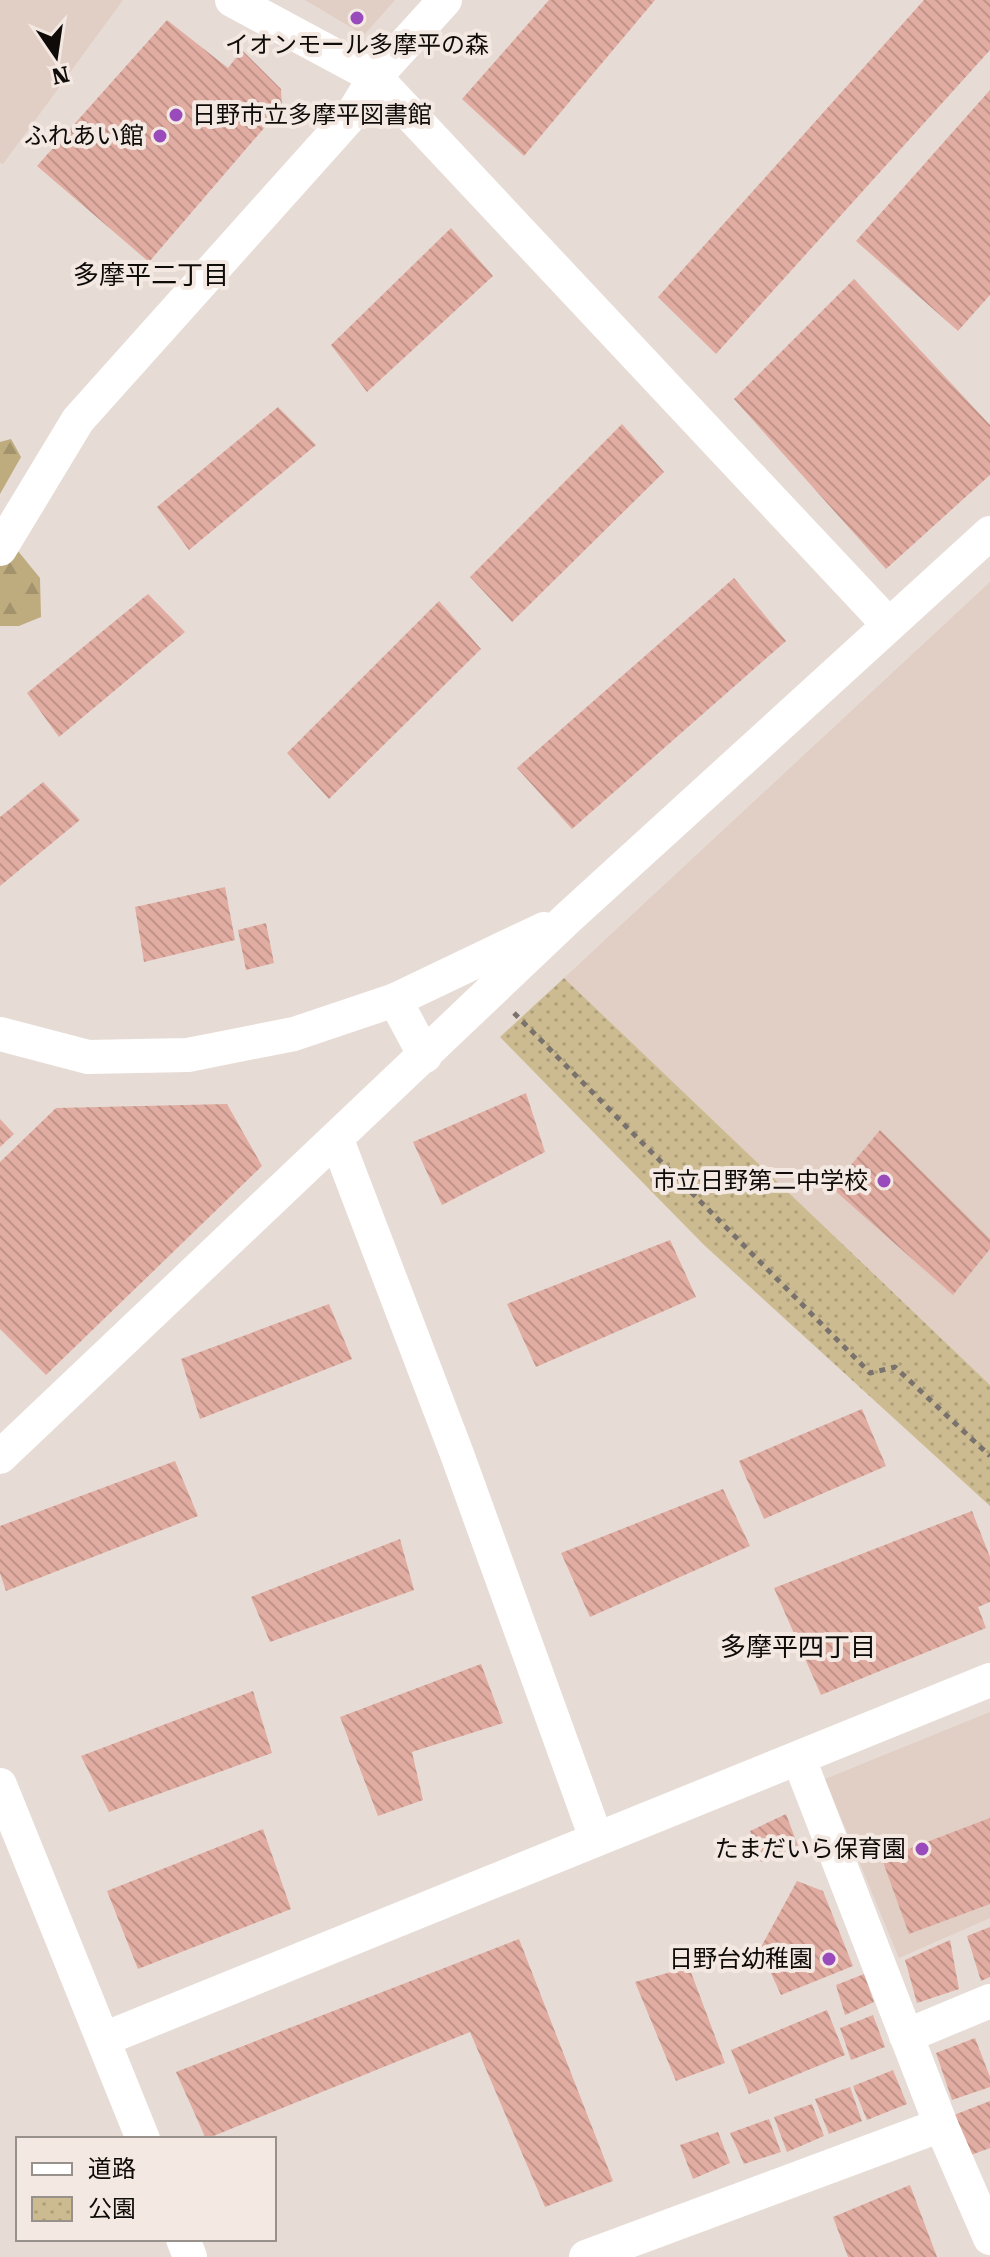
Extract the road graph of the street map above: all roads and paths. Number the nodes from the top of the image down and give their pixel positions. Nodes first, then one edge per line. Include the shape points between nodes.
1 (232, 0) edge
2 (445, 0) edge
3 (375, 77) junction
4 (990, 533) edge
5 (0, 549) edge
6 (889, 625) junction
7 (569, 917) junction
8 (492, 991) junction
9 (395, 1000) junction
10 (0, 1034) edge
11 (425, 1056) junction
12 (337, 1140) junction
13 (990, 1456) edge
14 (0, 1457) edge
15 (990, 1680) edge
16 (799, 1759) junction
17 (0, 1785) edge
18 (596, 1838) junction
19 (990, 2001) edge
20 (906, 2036) junction
21 (104, 2039) junction
22 (941, 2125) junction
23 (142, 2137) edge
24 (980, 2184) edge
25 (990, 2238) edge
26 (586, 2257) edge

1 - 3 street
2 - 3 street
3 - 5 street via 353,113 78,420
3 - 6 street
4 - 6 street
6 - 7 street
7 - 8 street
7 - 9 street
8 - 11 street
8 - 13 path via 870,1373 895,1367
9 - 10 street via 294,1034 188,1055 88,1057
9 - 11 street
11 - 12 street
12 - 14 street
12 - 18 street
15 - 16 street
16 - 18 street
16 - 20 street
17 - 21 street
18 - 21 street
19 - 20 street
20 - 22 street
21 - 23 street
22 - 24 street
22 - 26 street
24 - 25 street

